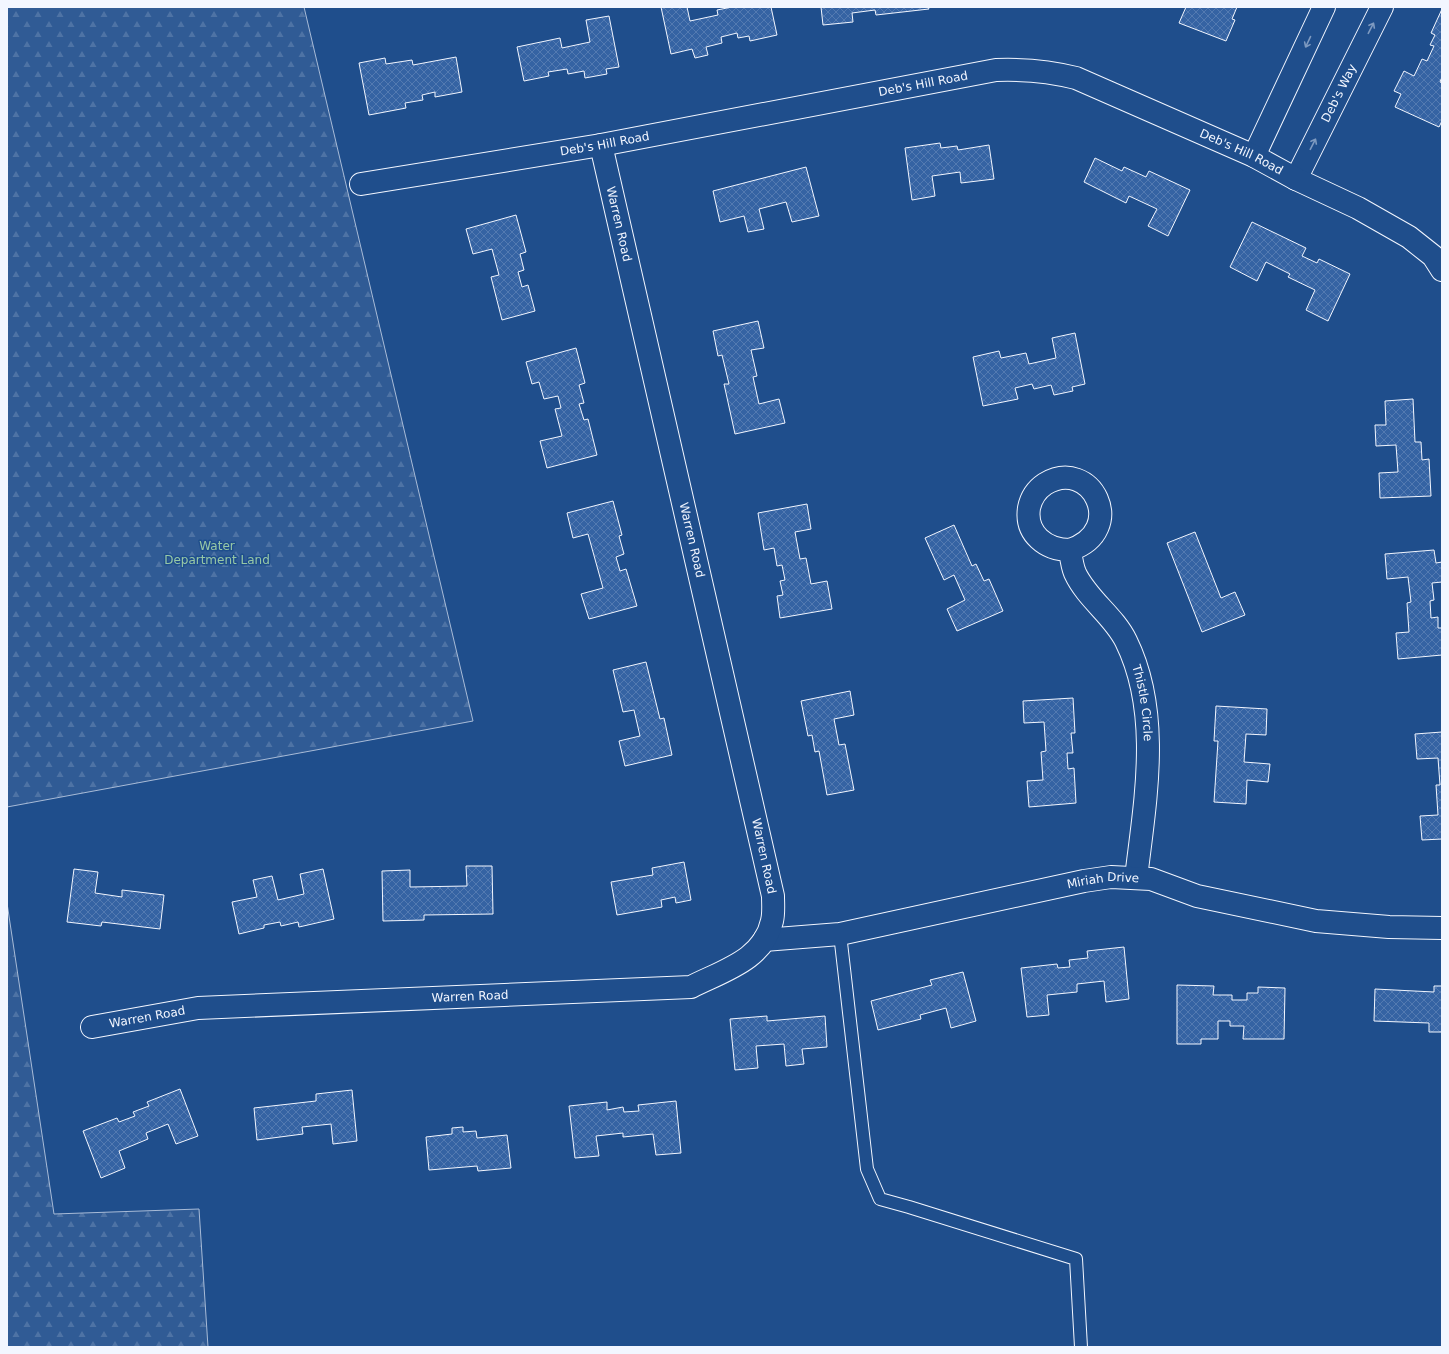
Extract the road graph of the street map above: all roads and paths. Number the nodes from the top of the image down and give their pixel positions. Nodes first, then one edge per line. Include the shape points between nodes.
1 (1324, 7) edge
2 (1382, 7) edge
3 (601, 145) junction
4 (1254, 156) junction
5 (1296, 179) junction
6 (361, 184) dead end
7 (1442, 270) edge
8 (1070, 550) dead end
9 (1136, 878) junction
10 (1442, 928) edge
11 (840, 934) junction
12 (764, 940) junction
13 (92, 1027) dead end
14 (1081, 1347) edge

1 -> 4 street
5 -> 2 street, Deb's Way
3 - 4 street, Deb's Hill Road via 996,70 1023,69 1050,71 1076,78
3 - 6 street, Deb's Hill Road
3 - 12 street, Warren Road via 773,896 772,921
4 - 5 street, Deb's Hill Road
5 - 7 street, Deb's Hill Road via 1358,208 1409,238 1433,256
8 - 9 street, Thistle Circle via 1075,573 1121,632 1131,651 1145,703 1148,721 1147,761
9 - 10 street, Miriah Drive via 1151,880 1196,896 1316,922
9 - 11 street, Miriah Drive via 1111,877 1084,881
11 - 12 street, Miriah Drive
11 - 14 lane via 867,1168 880,1199 1076,1259
12 - 13 street, Warren Road via 756,952 742,962 690,987 198,1008

